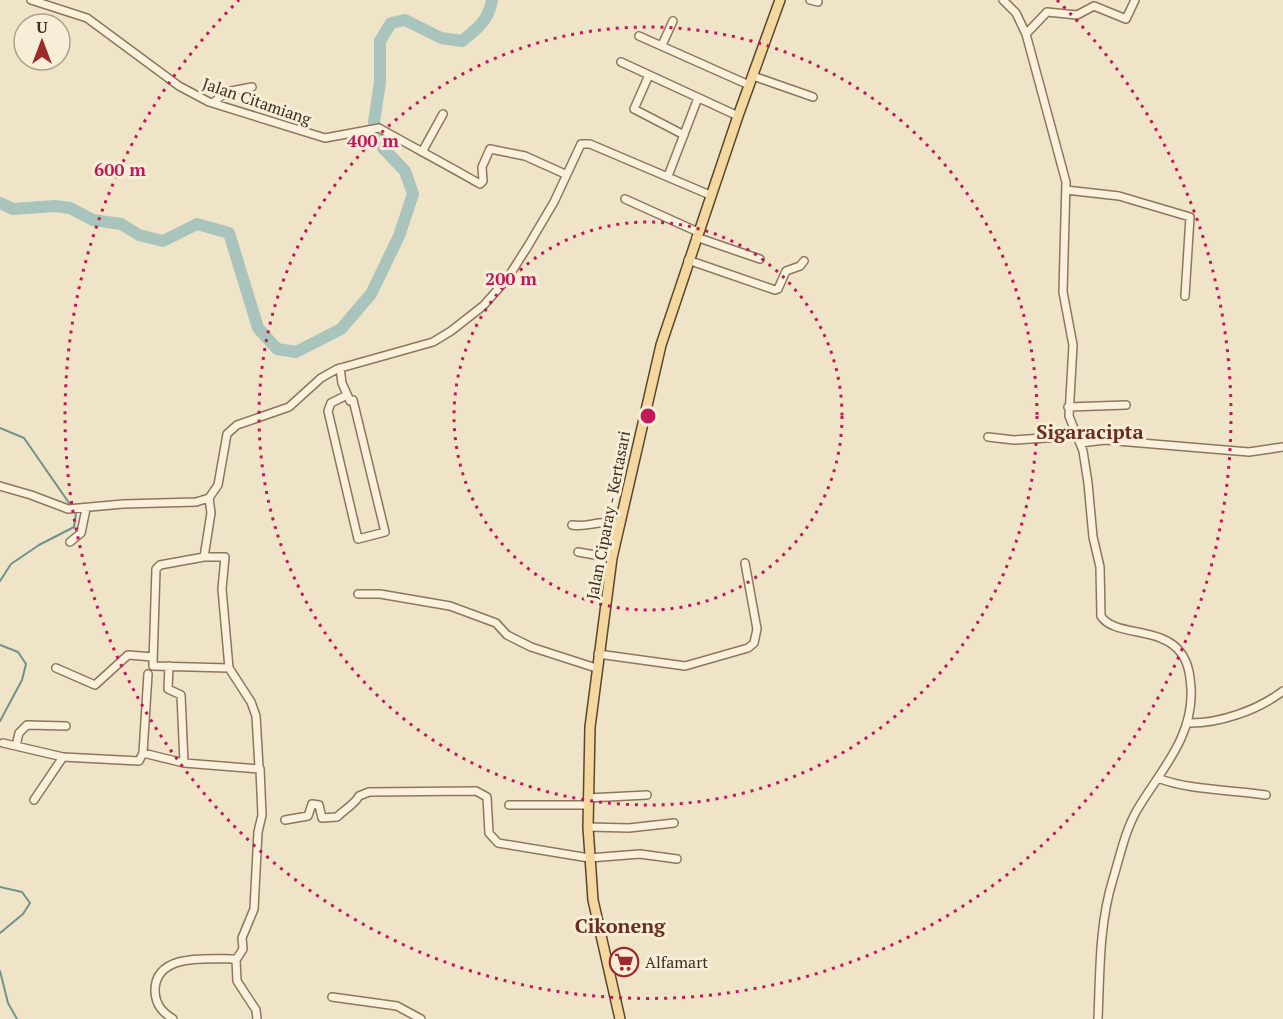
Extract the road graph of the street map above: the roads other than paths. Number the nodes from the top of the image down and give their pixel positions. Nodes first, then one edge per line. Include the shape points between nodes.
1 (31, 0) edge
2 (780, 0) edge
3 (1003, 0) edge
4 (1135, 0) edge
5 (672, 21) dead end
6 (1026, 34) junction
7 (639, 36) dead end
8 (662, 45) junction
9 (621, 62) dead end
10 (649, 75) junction
11 (751, 80) junction
12 (252, 87) dead end
13 (813, 97) dead end
14 (698, 98) junction
15 (213, 103) junction
16 (443, 114) dead end
17 (738, 116) junction
18 (684, 135) junction
19 (422, 152) junction
20 (565, 174) junction
21 (668, 176) junction
22 (1066, 190) junction
23 (710, 195) junction
24 (625, 199) dead end
25 (697, 234) junction
26 (760, 259) dead end
27 (688, 260) junction
28 (804, 261) dead end
29 (1185, 296) dead end
30 (340, 368) junction
31 (347, 394) junction
32 (1126, 405) dead end
33 (1068, 407) junction
34 (1075, 436) junction
35 (988, 437) dead end
36 (1080, 443) junction
37 (1283, 447) edge
38 (0, 486) edge
39 (209, 498) junction
40 (83, 509) junction
41 (572, 525) dead end
42 (618, 525) junction
43 (70, 542) dead end
44 (578, 552) dead end
45 (204, 557) junction
46 (612, 558) junction
47 (745, 563) dead end
48 (358, 594) dead end
49 (598, 654) junction
50 (153, 657) junction
51 (169, 666) junction
52 (56, 668) dead end
53 (229, 668) junction
54 (596, 668) junction
55 (147, 674) dead end
56 (1283, 691) edge
57 (1187, 723) junction
58 (66, 726) dead end
59 (3, 743) dead end
60 (16, 746) junction
61 (143, 753) junction
62 (63, 757) junction
63 (184, 763) junction
64 (259, 767) junction
65 (1158, 778) junction
66 (647, 795) dead end
67 (1266, 795) dead end
68 (34, 800) dead end
69 (588, 802) junction
70 (509, 805) dead end
71 (303, 818) junction
72 (285, 820) dead end
73 (674, 823) dead end
74 (301, 826) dead end
75 (588, 827) junction
76 (589, 858) junction
77 (677, 859) dead end
78 (236, 959) junction
79 (332, 997) dead end
80 (172, 1019) edge
81 (257, 1019) edge
82 (421, 1019) edge
83 (620, 1019) edge
84 (1098, 1019) edge

1 - 15 street, Jalan Citamiang via 87,18 179,86
2 - 11 main road, Jalan Ciparay - Kertasari
3 - 6 street via 1016,13
4 - 6 street via 1126,19 1097,6 1077,15 1047,12
5 - 8 street
6 - 22 street
7 - 8 street
8 - 11 street
9 - 10 street
10 - 14 street
10 - 18 street via 634,109
11 - 13 street
11 - 17 main road, Jalan Ciparay - Kertasari
12 - 15 street via 226,92
14 - 17 street
14 - 18 street
15 - 19 street, Jalan Citamiang via 320,137 379,128
16 - 19 street
17 - 23 main road, Jalan Ciparay - Kertasari
18 - 21 street
19 - 20 street via 480,184 490,149 525,156
20 - 21 street via 578,146 587,143
20 - 30 street via 528,246 483,306 433,342
21 - 23 street
22 - 29 street via 1119,196 1190,217
22 - 33 street via 1063,292 1073,345
23 - 25 main road, Jalan Ciparay - Kertasari
24 - 25 street
25 - 26 street
25 - 27 main road, Jalan Ciparay - Kertasari
27 - 28 street via 775,290 786,271
27 - 42 main road, Jalan Ciparay - Kertasari via 653,371
30 - 31 street
30 - 39 street via 321,378 289,407 229,431 218,485
31 - 31 street via 353,400 385,532 358,539 328,411 331,403
32 - 33 street
33 - 34 street
34 - 35 street via 1014,440
34 - 36 street
36 - 37 street via 1105,440 1249,452
36 - 57 street via 1100,567 1101,616 1109,624 1160,637 1181,653 1190,674 1191,711
38 - 40 street via 68,509
39 - 40 street
39 - 45 street via 211,513
40 - 43 street via 81,533
41 - 42 street via 606,520
42 - 46 main road, Jalan Ciparay - Kertasari
44 - 46 street
45 - 50 street via 157,567
45 - 53 street via 225,557 222,589
46 - 49 main road, Jalan Ciparay - Kertasari
47 - 49 street via 757,629 754,643 748,648 685,666
48 - 54 street via 450,606 496,623 507,635 531,647
49 - 54 main road, Jalan Ciparay - Kertasari
50 - 51 street via 153,666
50 - 52 street via 128,655 95,685
51 - 53 street
51 - 63 street via 168,689 181,695
53 - 64 street via 256,716
54 - 69 main road, Jalan Ciparay - Kertasari via 588,747
55 - 61 street
56 - 57 street via 1255,708 1209,722
57 - 65 street
58 - 60 street via 27,725 21,728
59 - 60 street
60 - 62 street
61 - 62 street via 139,761
61 - 63 street
62 - 68 street
63 - 64 street
64 - 78 street via 262,815 254,909 242,938 243,949
65 - 67 street via 1179,786
65 - 84 street via 1127,833 1113,880 1104,917
66 - 69 street
69 - 70 street
69 - 75 main road, Jalan Ciparay - Kertasari
71 - 72 street
71 - 74 street
71 - 76 street via 309,815 311,805 318,804 322,818 337,817 359,796 369,792 476,791 487,797 489,833 494,841
73 - 75 street
75 - 76 main road, Jalan Ciparay - Kertasari
76 - 77 street via 639,854
76 - 83 main road, Jalan Ciparay - Kertasari via 593,900
78 - 80 street via 192,959 162,969 157,978 156,998 162,1011
78 - 81 street via 237,981
79 - 82 street via 397,1006

